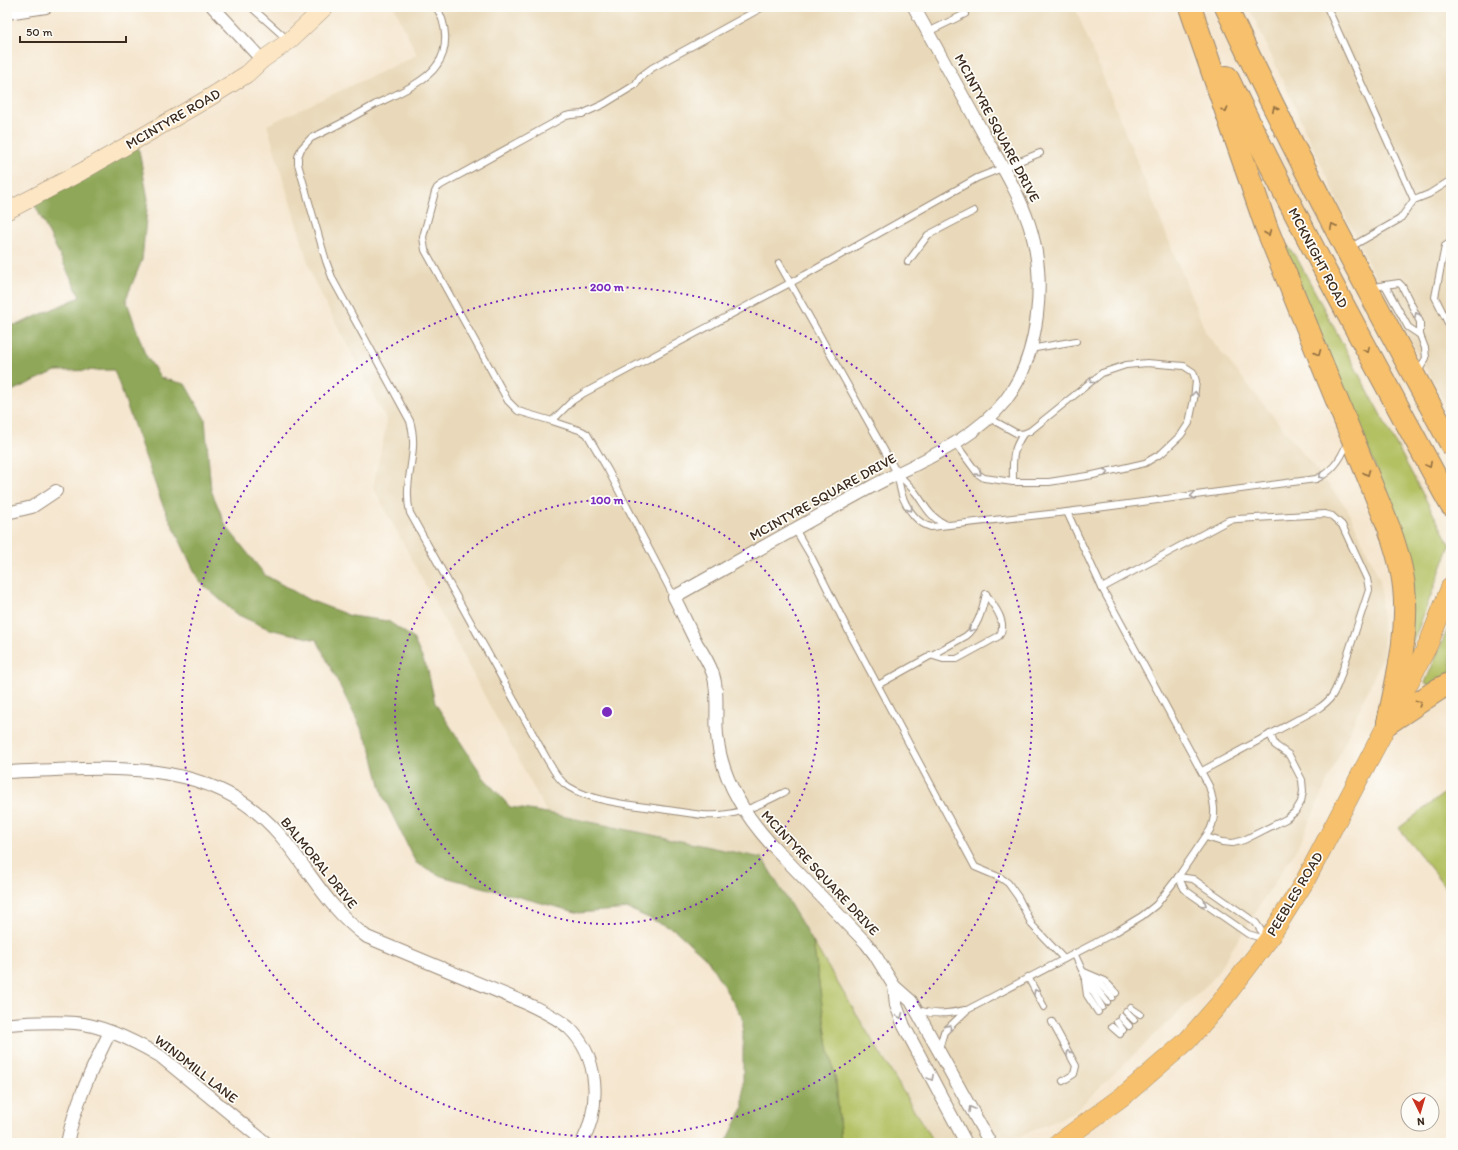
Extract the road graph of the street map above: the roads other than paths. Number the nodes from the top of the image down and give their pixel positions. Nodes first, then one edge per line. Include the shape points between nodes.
1 (46, 7) edge
2 (213, 7) edge
3 (251, 7) edge
4 (325, 7) edge
5 (436, 7) edge
6 (763, 7) edge
7 (914, 7) edge
8 (1190, 7) edge
9 (1194, 7) edge
10 (1226, 7) edge
11 (1327, 7) edge
12 (7, 13) edge
13 (965, 14) dead end
14 (928, 32) junction
15 (289, 41) junction
16 (262, 60) junction
17 (1040, 153) dead end
18 (1003, 168) junction
19 (1451, 180) edge
20 (1414, 200) junction
21 (7, 211) edge
22 (974, 211) dead end
23 (1451, 242) edge
24 (1346, 250) junction
25 (908, 262) dead end
26 (779, 263) dead end
27 (790, 282) junction
28 (1376, 287) junction
29 (1451, 329) edge
30 (1420, 335) junction
31 (1076, 341) dead end
32 (1030, 349) junction
33 (1415, 377) junction
34 (989, 418) junction
35 (552, 421) junction
36 (1446, 427) edge
37 (1023, 434) junction
38 (1351, 434) junction
39 (955, 443) junction
40 (1451, 444) edge
41 (897, 473) junction
42 (1013, 482) junction
43 (56, 491) dead end
44 (1451, 505) edge
45 (1067, 512) junction
46 (7, 513) edge
47 (946, 525) junction
48 (795, 529) junction
49 (1451, 586) edge
50 (1102, 588) junction
51 (674, 597) junction
52 (930, 655) junction
53 (878, 684) junction
54 (1451, 684) edge
55 (1388, 723) junction
56 (1270, 734) junction
57 (1202, 771) junction
58 (7, 772) edge
59 (785, 792) dead end
60 (744, 810) junction
61 (1206, 837) junction
62 (1178, 877) junction
63 (1268, 940) junction
64 (1074, 953) junction
65 (1064, 959) junction
66 (1084, 972) junction
67 (1028, 977) junction
68 (894, 986) junction
69 (1044, 1007) dead end
70 (1102, 1007) dead end
71 (916, 1010) junction
72 (967, 1010) junction
73 (1098, 1012) dead end
74 (1140, 1014) dead end
75 (1134, 1020) dead end
76 (1052, 1022) dead end
77 (7, 1024) edge
78 (1124, 1030) joint
79 (110, 1032) junction
80 (939, 1050) junction
81 (1063, 1081) dead end
82 (66, 1143) edge
83 (266, 1143) edge
84 (582, 1143) edge
85 (966, 1143) edge
86 (990, 1143) edge
87 (1059, 1143) edge

1 - 12 street
2 - 16 street
3 - 15 lane
4 - 15 street, MCINTYRE ROAD
5 - 60 lane via 442,18 444,43 438,65 430,74 311,138 301,149 298,157 333,280 410,421 414,442 407,493 410,513 548,762 562,782 586,795 631,805 710,816
6 - 35 lane via 645,73 635,85 604,104 582,114 566,116 441,185 435,192 423,237 425,250 513,407 524,414
7 - 14 street, MCINTYRE SQUARE DRIVE
8 -> 38 highway via 1267,229
9 -> 44 highway, MCKNIGHT ROAD via 1312,248
24 -> 10 highway, MCKNIGHT ROAD
11 - 20 lane
13 - 14 lane
14 - 18 street, MCINTYRE SQUARE DRIVE
15 - 16 street, MCINTYRE ROAD
16 - 21 street, MCINTYRE ROAD via 247,74 207,99 81,172
17 - 18 lane
18 - 27 lane via 977,178
18 - 32 street, MCINTYRE SQUARE DRIVE via 1025,212 1034,241 1038,304
19 - 20 lane via 1430,194
20 - 24 lane via 1400,219
22 - 25 lane via 928,235
23 - 29 lane via 1446,246 1435,297
24 - 28 highway, MCKNIGHT ROAD
26 - 27 lane
27 - 35 lane via 584,393
27 - 41 lane
28 - 30 lane via 1408,327
30 -> 28 lane via 1420,322 1402,286 1399,283
28 - 33 highway, MCKNIGHT ROAD
30 - 33 lane via 1426,358
31 - 32 lane
32 - 34 street, MCINTYRE SQUARE DRIVE via 1012,391
33 - 36 highway, MCKNIGHT ROAD
34 - 37 lane via 1016,433
34 - 39 street, MCINTYRE SQUARE DRIVE
35 - 51 lane via 582,431 591,440
36 - 40 highway, MCKNIGHT ROAD
37 - 42 lane via 1015,447
42 -> 37 lane via 1050,482 1093,475 1145,463 1162,453 1181,435 1189,423 1196,381 1193,372 1184,366 1147,363 1126,365 1102,373
38 -> 45 lane via 1339,461 1316,479
38 -> 55 highway via 1395,543 1404,588 1405,624
39 - 41 street, MCINTYRE SQUARE DRIVE
39 -> 42 lane via 978,474 984,478
41 - 47 lane via 915,492 930,515
41 -> 47 lane via 903,498 918,520 931,527
41 - 48 street, MCINTYRE SQUARE DRIVE
43 - 46 street via 32,507
45 - 47 lane
45 - 50 lane
48 - 51 street, MCINTYRE SQUARE DRIVE
48 - 53 lane
49 - 55 main road, PEEBLES ROAD via 1428,645
50 - 56 lane via 1229,520 1325,514 1336,519 1342,525 1367,579 1365,602 1339,681 1329,701
50 - 57 lane
51 - 60 street, MCINTYRE SQUARE DRIVE via 713,674 719,749 731,784
52 -> 52 lane via 943,659 957,659 999,636 1003,627 1000,617 986,594 971,632
52 - 53 lane
53 - 65 lane via 975,867 1008,883 1018,896 1032,925
55 -> 54 highway via 1439,689
55 - 63 main road, PEEBLES ROAD via 1318,857
56 - 57 lane
56 - 61 lane via 1275,745 1289,755 1302,780 1301,802 1295,812 1244,840 1233,843
57 - 61 lane via 1215,810 1214,823
58 - 84 street, BALMORAL DRIVE via 151,770 189,778 240,800 279,834 336,910 367,937 528,1004 549,1014 568,1028 588,1056 594,1079 593,1114
59 - 60 lane
60 - 68 street, MCINTYRE SQUARE DRIVE via 757,829 866,943
61 - 62 lane
62 -> 63 lane via 1185,890 1248,934
62 - 63 lane via 1193,879 1244,914 1256,923
62 - 64 lane via 1156,905 1142,916
63 - 87 main road, PEEBLES ROAD via 1221,1002 1186,1041 1127,1093
64 - 65 lane
64 - 66 lane
65 - 67 lane
66 - 66 lane via 1112,998 1105,981
66 - 70 lane
66 - 73 lane via 1087,995
69 -> 67 lane
67 - 72 lane
68 - 71 street, MCINTYRE SQUARE DRIVE via 911,1001
68 -> 85 street, MCINTYRE SQUARE DRIVE via 896,1005 904,1026
71 - 72 lane via 950,1014
71 - 80 street, MCINTYRE SQUARE DRIVE
80 -> 72 lane via 944,1032
74 - 75 lane via 1129,1010
81 -> 76 lane via 1074,1074 1076,1066
77 - 79 street, WINDMILL LANE via 75,1023
78 - 78 lane via 1117,1022
79 - 82 street via 85,1086
79 - 83 street, WINDMILL LANE via 146,1047 160,1056
86 -> 80 street, MCINTYRE SQUARE DRIVE

